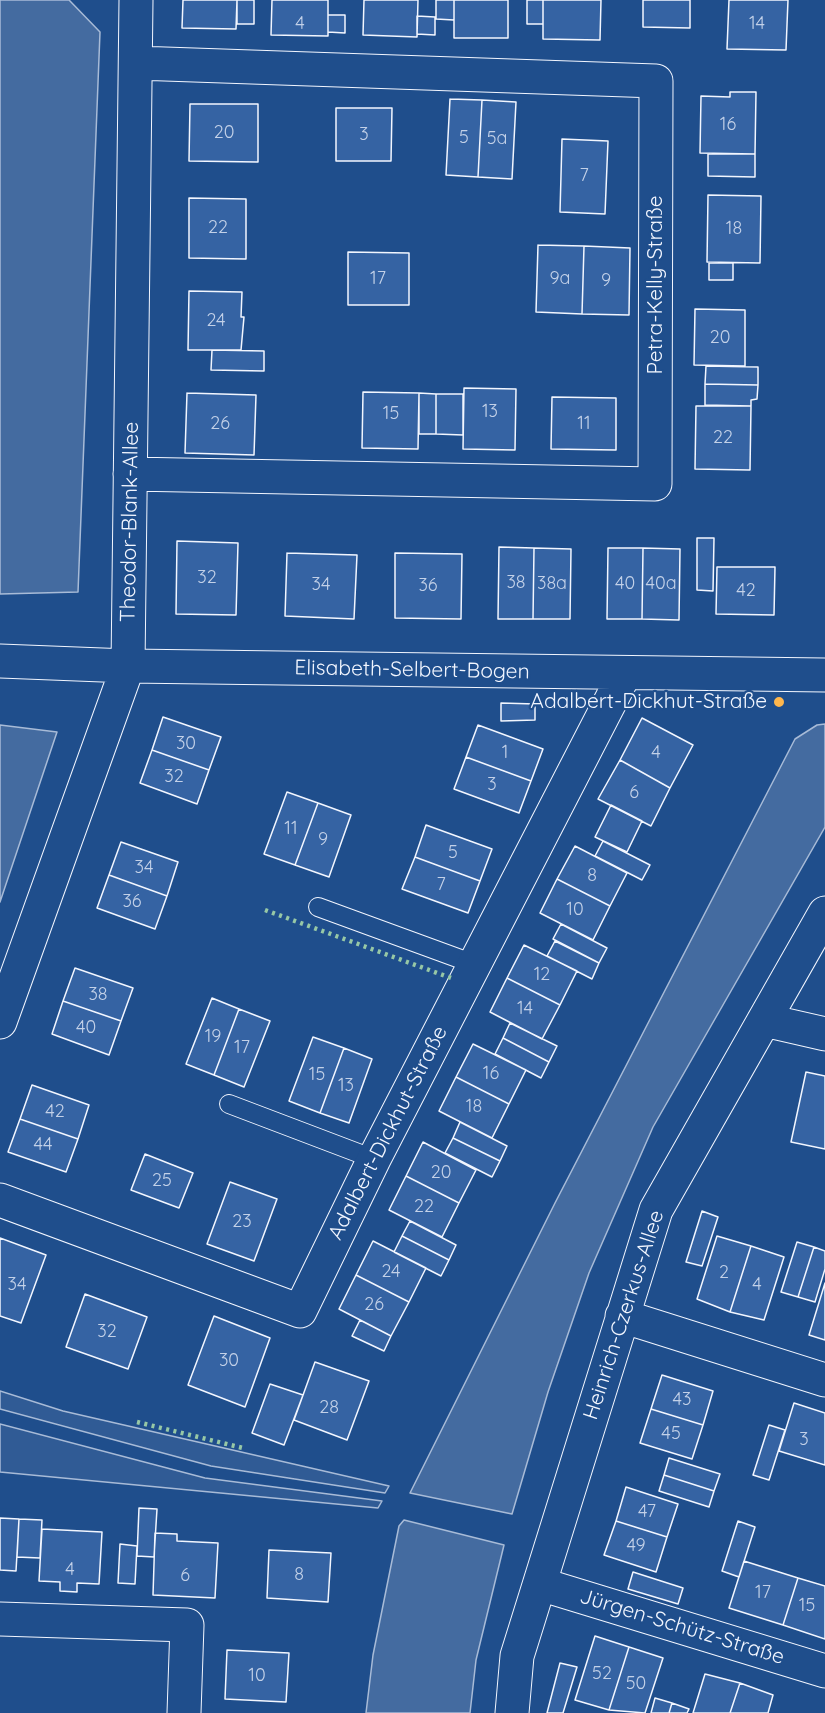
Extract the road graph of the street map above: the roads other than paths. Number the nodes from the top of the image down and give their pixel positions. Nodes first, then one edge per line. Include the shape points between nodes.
1 (136, 0) edge
2 (136, 63) junction
3 (130, 474) junction
4 (0, 661) edge
5 (128, 666) junction
6 (625, 673) junction
7 (825, 675) edge
8 (318, 907) dead end
9 (825, 913) edge
10 (474, 964) junction
11 (764, 1020) junction
12 (0, 1022) edge
13 (825, 1034) edge
14 (229, 1104) dead end
15 (374, 1159) junction
16 (0, 1200) edge
17 (622, 1316) junction
18 (825, 1380) edge
19 (540, 1584) junction
20 (0, 1619) edge
21 (825, 1671) edge
22 (184, 1713) edge
23 (512, 1713) edge

1 - 2 street, Theodor-Blank-Allee
2 - 3 street, Theodor-Blank-Allee
2 - 3 street, Petra-Kelly-Straße via 656,81 655,484
3 - 5 street, Theodor-Blank-Allee
4 - 5 street, Elisabeth-Selbert-Bogen
5 - 6 street, Elisabeth-Selbert-Bogen
5 - 12 street, Theodor-Blank-Allee
6 - 7 street, Elisabeth-Selbert-Bogen
6 - 10 street, Adalbert-Dickhut-Straße
8 - 10 lane
9 - 11 street, Heinrich-Czerkus-Allee
10 - 15 street, Adalbert-Dickhut-Straße
11 - 13 street
11 - 17 street, Heinrich-Czerkus-Allee via 656,1210
14 - 15 lane
15 - 16 street, Adalbert-Dickhut-Straße via 300,1311
17 - 18 street
17 - 19 street, Heinrich-Czerkus-Allee
19 - 21 street, Jürgen-Schütz-Straße
19 - 23 street, Heinrich-Czerkus-Allee via 517,1656
20 - 22 street via 187,1625

